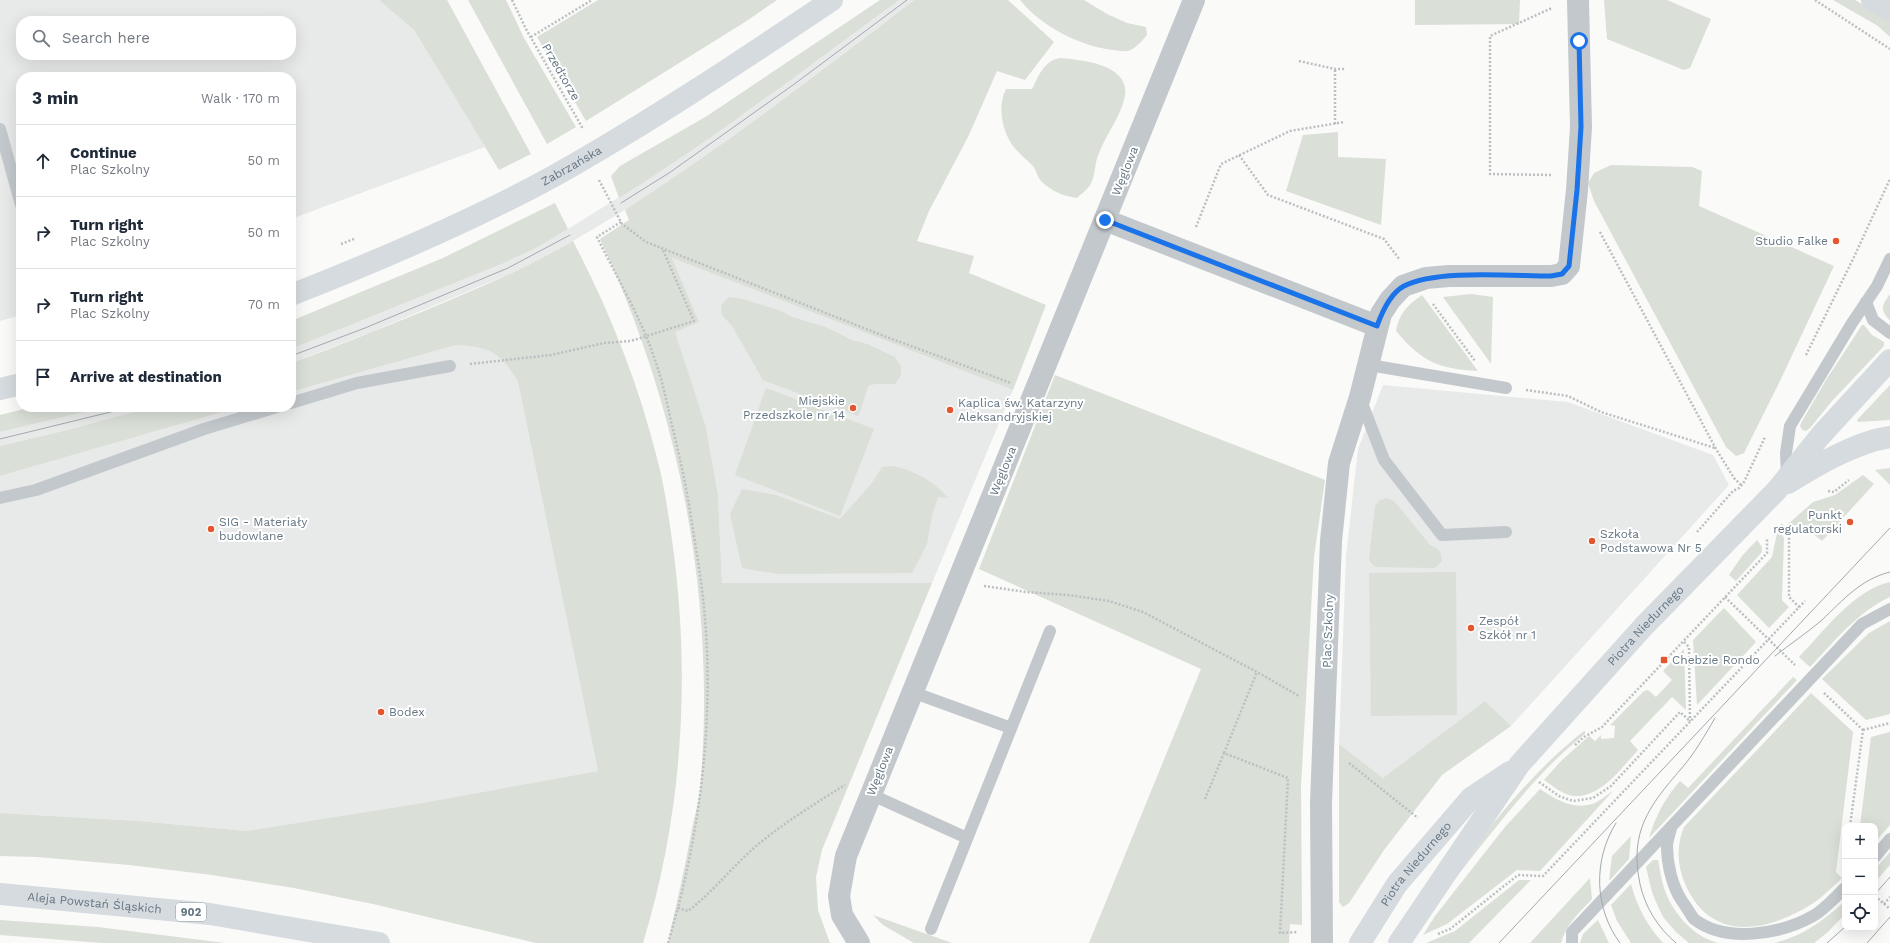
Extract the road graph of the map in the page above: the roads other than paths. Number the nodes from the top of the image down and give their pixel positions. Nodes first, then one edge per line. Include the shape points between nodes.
1 (832, 0) edge
2 (1194, 0) edge
3 (1872, 0) edge
4 (1578, 4) edge
5 (1890, 10) edge
6 (0, 129) edge
7 (16, 187) edge
8 (1105, 220) junction
9 (1890, 258) edge
10 (296, 293) edge
11 (1866, 302) junction
12 (1377, 326) junction
13 (1890, 333) edge
14 (1890, 360) edge
15 (1369, 365) junction
16 (450, 366) road end
17 (16, 385) edge
18 (1506, 388) road end
19 (0, 390) edge
20 (1360, 397) junction
21 (296, 401) edge
22 (260, 412) edge
23 (1890, 437) edge
24 (1782, 483) junction
25 (0, 498) edge
26 (1506, 532) dead end
27 (1890, 609) edge
28 (1050, 631) dead end
29 (912, 692) junction
30 (1011, 728) junction
31 (1519, 765) junction
32 (870, 794) junction
33 (1672, 827) junction
34 (967, 838) junction
35 (1890, 840) edge
36 (1878, 854) edge
37 (1842, 891) edge
38 (0, 894) edge
39 (931, 929) dead end
40 (379, 943) edge
41 (859, 943) edge
42 (1322, 943) edge
43 (1360, 943) edge
44 (1399, 943) edge
45 (1572, 943) edge

1 - 10 main road, Zabrzańska via 746,58 591,154 514,197 447,230
2 - 8 street, Węglowa
3 - 5 main road
4 - 12 street, Plac Szkolny via 1581,127 1569,266 1562,274 1551,276 1449,276 1417,281 1403,286 1390,300
6 - 7 lane
8 - 12 street
8 - 29 street, Węglowa
9 - 11 lane via 1882,277
11 - 13 lane via 1873,320
11 - 24 lane via 1790,426
12 - 15 street, Plac Szkolny
14 - 24 main road, Piotra Niedurnego via 1821,435
15 - 18 lane
15 - 20 street, Plac Szkolny
16 - 21 lane via 357,383
17 - 19 main road
20 - 26 lane via 1384,460 1442,535
20 - 42 street, Plac Szkolny via 1339,462 1331,541 1321,803
22 - 25 lane via 204,429 36,490
23 - 24 main road, Piotra Niedurnego via 1834,457
24 - 31 main road, Piotra Niedurnego via 1644,626
27 - 33 lane via 1862,624
28 - 30 lane
29 - 30 lane
29 - 32 street, Węglowa
30 - 34 lane
31 - 43 main road, Piotra Niedurnego via 1471,798 1397,884
31 - 44 main road, Piotra Niedurnego
32 - 34 lane
32 - 41 street, Węglowa via 846,856 839,896 842,915
33 - 37 lane via 1667,845 1670,873 1677,894 1694,918 1716,932 1744,935 1770,932 1794,925 1814,916
33 - 45 lane via 1572,932
34 - 39 lane
35 - 36 lane
38 - 40 main road, Aleja Powstań Śląskich / 902 via 210,914

